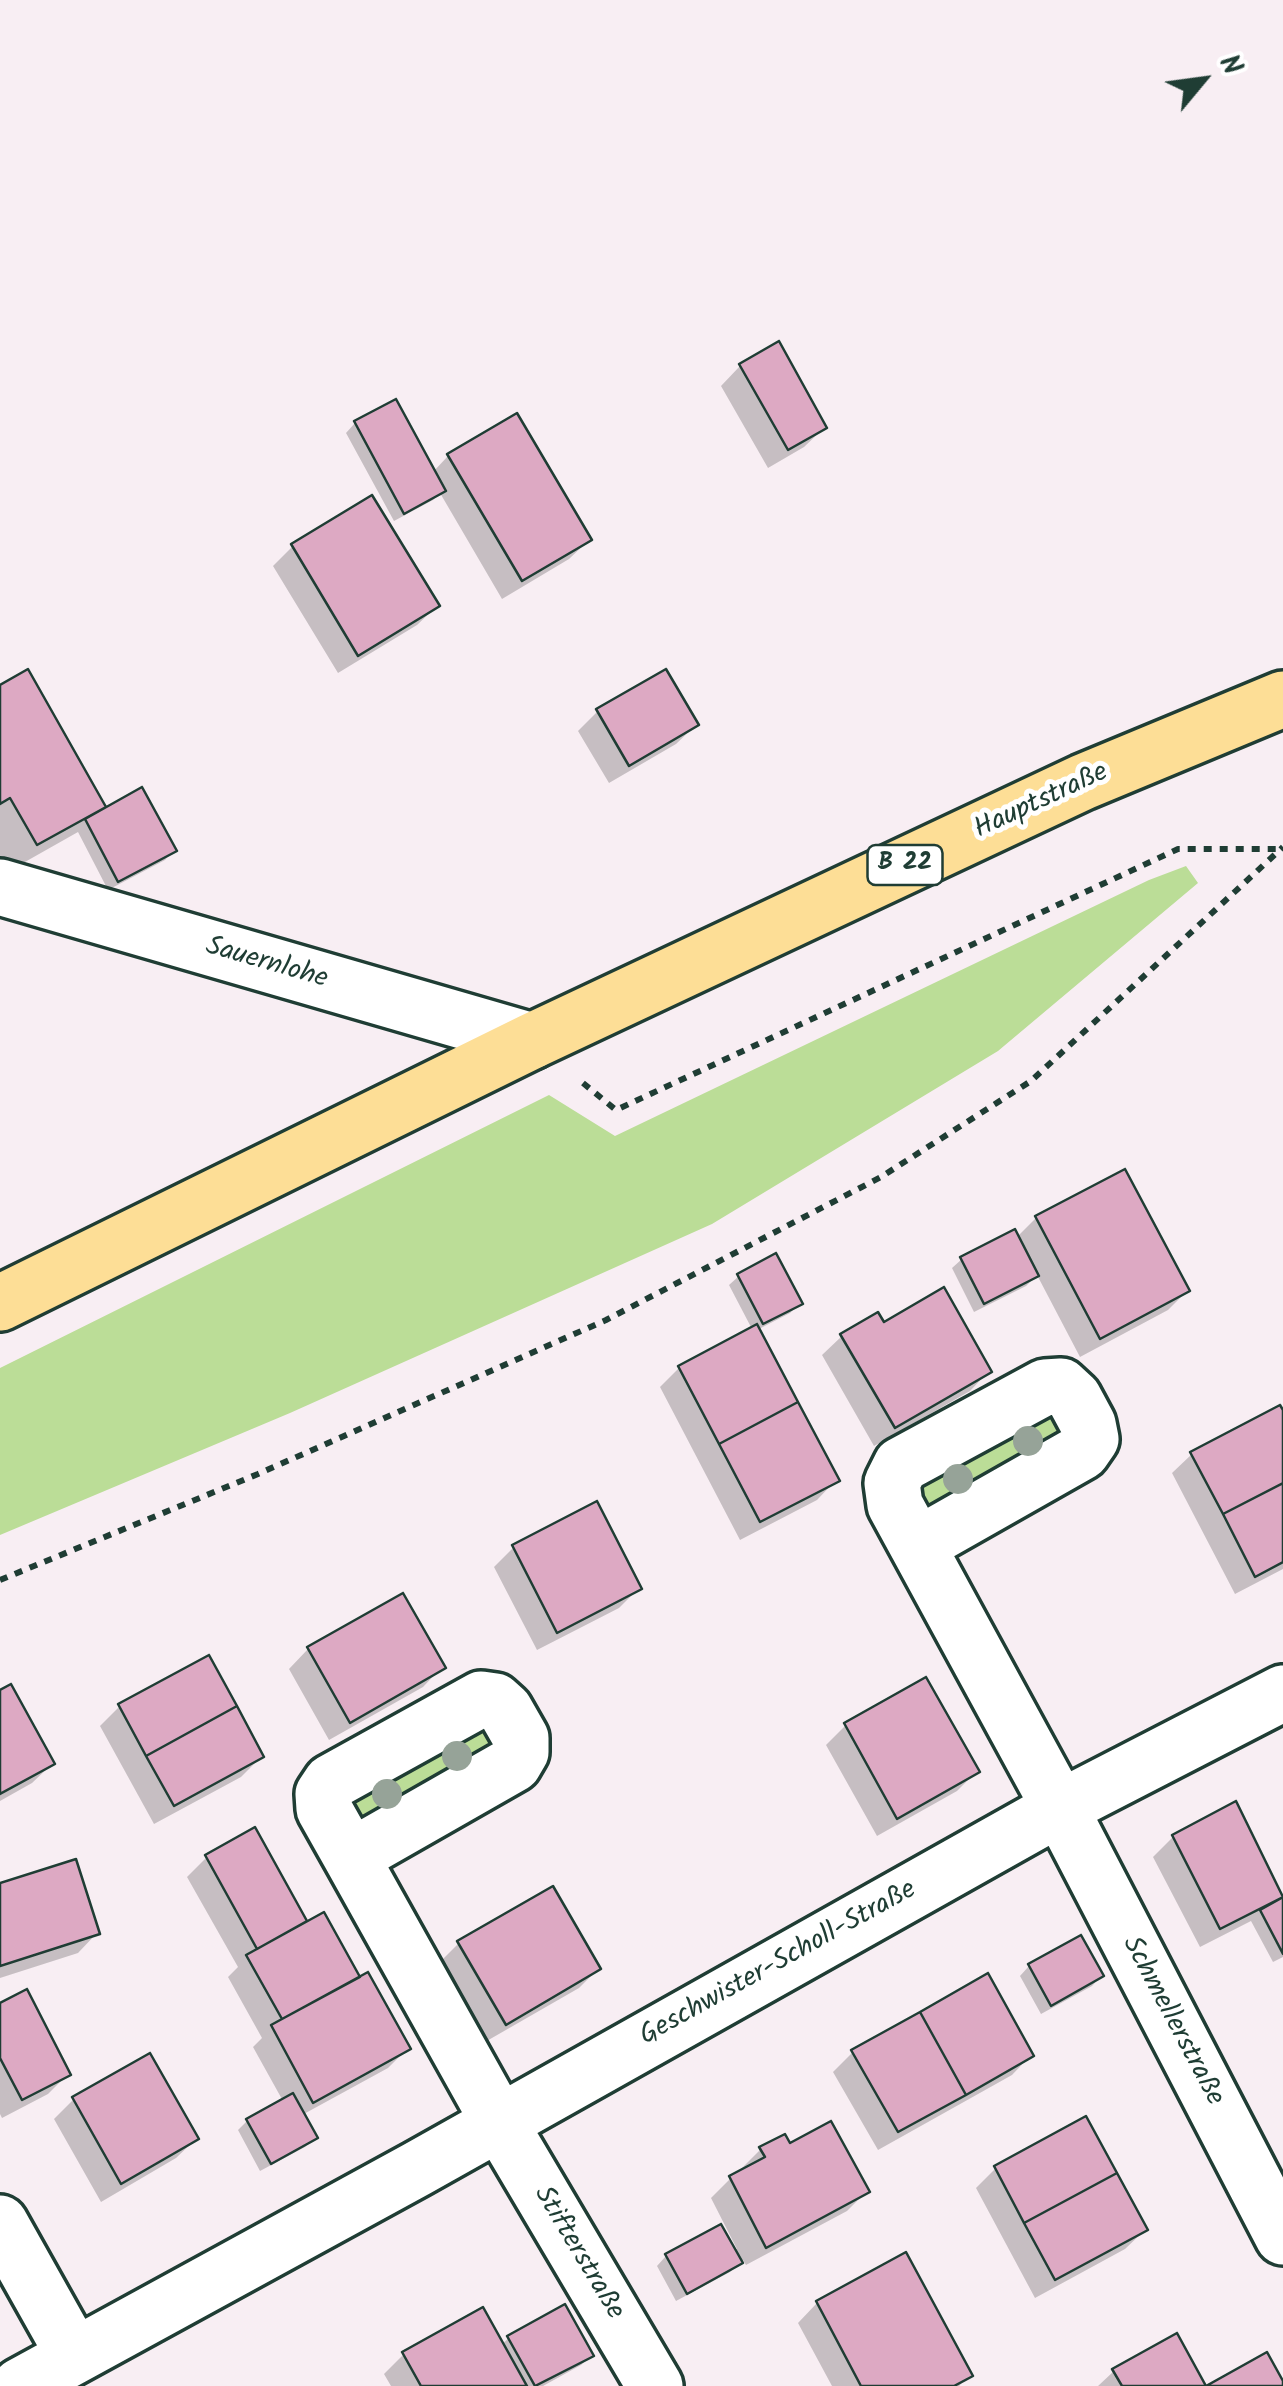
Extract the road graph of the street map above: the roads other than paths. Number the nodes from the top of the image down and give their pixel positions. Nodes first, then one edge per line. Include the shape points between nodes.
1 (1283, 700) edge
2 (0, 888) edge
3 (532, 1041) junction
4 (0, 1303) edge
5 (918, 1545) dead end
6 (1283, 1693) edge
7 (1060, 1808) junction
8 (351, 1857) dead end
9 (499, 2122) junction
10 (0, 2223) edge
11 (1283, 2236) edge
12 (74, 2355) junction
13 (20, 2386) edge
14 (655, 2386) edge

1 - 3 main road, Hauptstraße / B 22 via 1083,782
2 - 3 street, Sauernlohe
3 - 4 main road, B 22
5 - 7 street
6 - 7 street, Geschwister-Scholl-Straße
7 - 9 street, Geschwister-Scholl-Straße
7 - 11 street, Schmellerstraße
8 - 9 street
9 - 12 street, Geschwister-Scholl-Straße
9 - 14 street, Stifterstraße
10 - 12 street
12 - 13 street, Geschwister-Scholl-Straße

